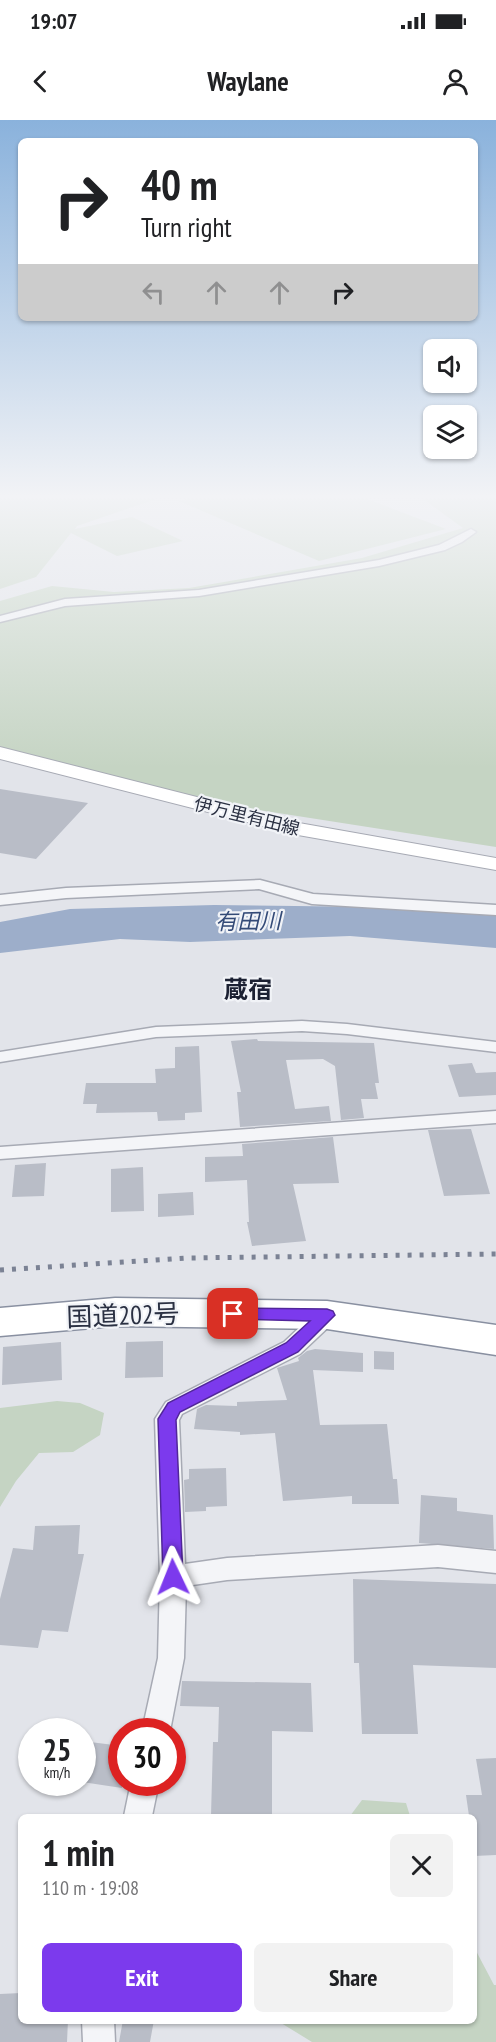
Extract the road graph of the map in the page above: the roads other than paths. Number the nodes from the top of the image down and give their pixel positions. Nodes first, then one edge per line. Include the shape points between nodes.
1 (232, 589) edge
2 (0, 619) edge
3 (0, 753) edge
4 (496, 864) edge
5 (0, 900) edge
6 (496, 910) edge
7 (496, 1047) edge
8 (0, 1058) edge
9 (496, 1117) edge
10 (0, 1154) edge
11 (327, 1315) junction
12 (0, 1322) edge
13 (496, 1340) edge
14 (496, 1562) edge
15 (173, 1577) junction
16 (159, 1718) edge
17 (142, 1796) edge
18 (138, 1814) edge
19 (98, 2024) edge
20 (99, 2042) edge

1 - 2 street via 68,602
3 - 4 main road, 伊万里有田線 via 298,829
5 - 6 street via 66,892 260,884 312,899
7 - 8 street via 302,1026 156,1032
9 - 10 street
11 - 12 highway, 国道202号 via 115,1312
11 - 13 highway, 国道202号
11 - 15 street via 292,1348 174,1408 167,1419
14 - 15 street via 438,1556 227,1569
15 - 16 street via 171,1658
17 - 18 street
19 - 20 street

